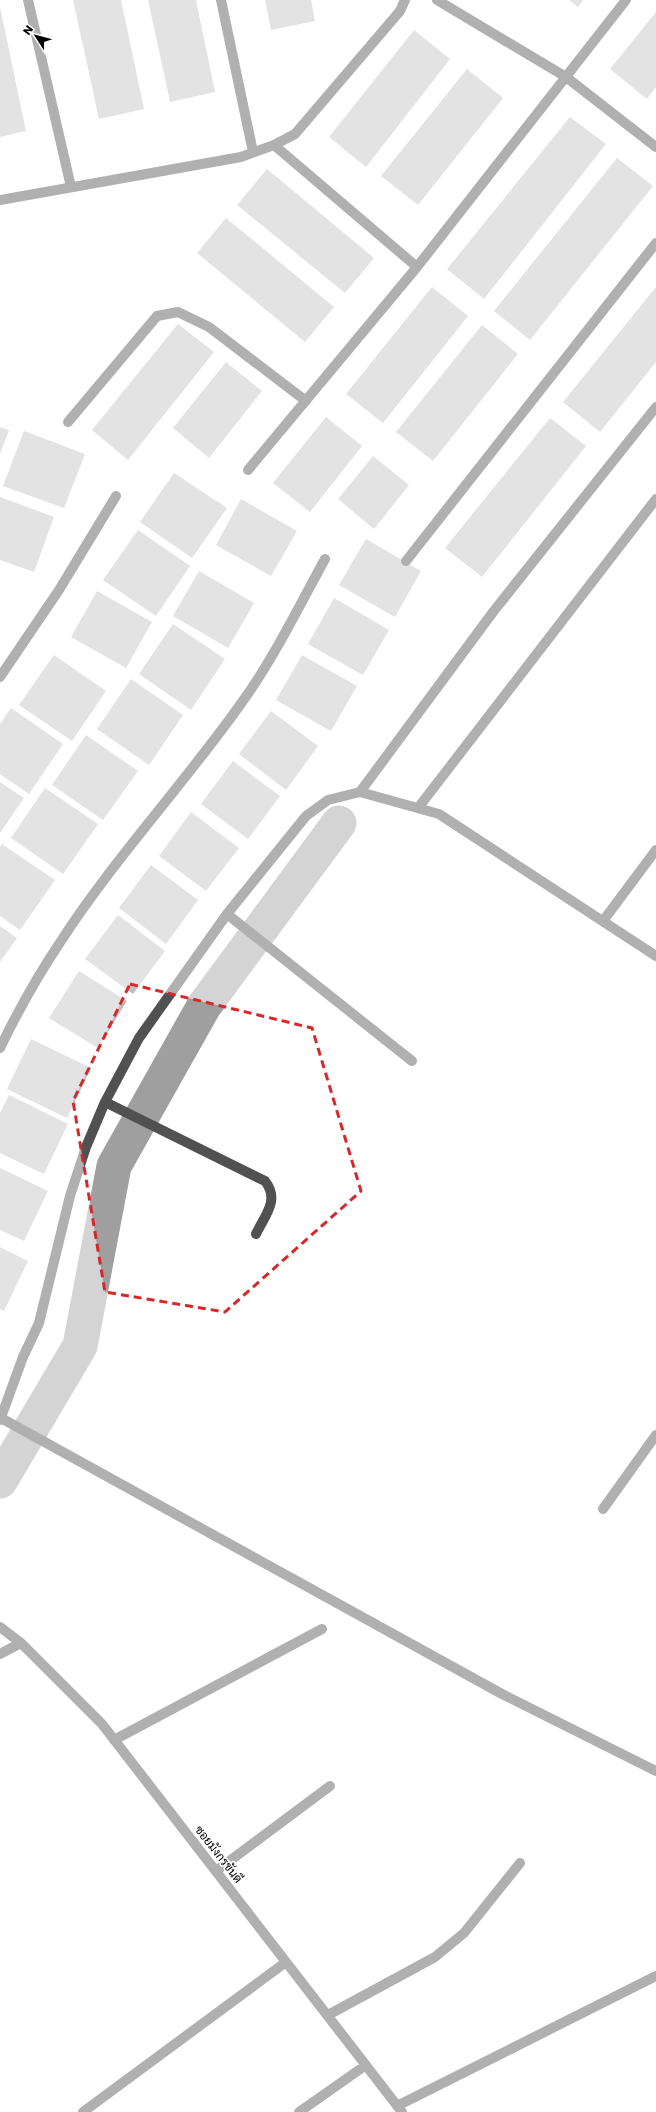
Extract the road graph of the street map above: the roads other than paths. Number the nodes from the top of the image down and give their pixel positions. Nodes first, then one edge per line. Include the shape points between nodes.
1 (28, 0) edge
2 (222, 0) edge
3 (405, 0) edge
4 (437, 0) edge
5 (626, 0) edge
6 (566, 77) junction
7 (274, 145) junction
8 (656, 147) edge
9 (253, 152) junction
10 (71, 187) junction
11 (0, 200) edge
12 (656, 243) edge
13 (417, 267) junction
14 (306, 401) junction
15 (656, 407) edge
16 (68, 422) dead end
17 (248, 470) dead end
18 (116, 496) dead end
19 (656, 499) edge
20 (325, 559) dead end
21 (406, 561) dead end
22 (0, 677) edge
23 (360, 792) junction
24 (418, 808) junction
25 (656, 850) edge
26 (227, 914) junction
27 (603, 921) junction
28 (656, 956) edge
29 (4, 1032) edge
30 (0, 1048) edge
31 (412, 1061) dead end
32 (105, 1102) junction
33 (256, 1234) dead end
34 (1, 1419) edge
35 (656, 1435) edge
36 (603, 1509) dead end
37 (0, 1626) edge
38 (322, 1629) dead end
39 (21, 1643) junction
40 (0, 1654) edge
41 (114, 1740) junction
42 (656, 1771) edge
43 (330, 1786) dead end
44 (520, 1863) dead end
45 (216, 1871) junction
46 (286, 1962) junction
47 (656, 1976) edge
48 (328, 2015) junction
49 (366, 2065) junction
50 (400, 2109) edge
51 (83, 2112) edge
52 (299, 2112) edge

1 - 10 street
2 - 9 street
3 - 7 street via 400,11 295,134
4 - 6 street
5 - 6 street
6 - 8 street
6 - 13 street
7 - 9 street
7 - 13 street
9 - 10 street via 241,157
10 - 11 street
12 - 21 street
13 - 14 street
14 - 16 street via 209,327 178,312 157,316
14 - 17 street
15 - 23 street via 493,612
18 - 22 street via 59,590
19 - 24 street
20 - 29 street via 256,681 236,711 126,851 62,940
23 - 24 street
23 - 26 street via 328,800 306,816
24 - 27 street via 439,814
25 - 27 street
26 - 31 street
26 - 32 street via 139,1038
27 - 28 street
29 - 30 street
32 - 33 street via 266,1181 272,1190 273,1198
32 - 34 street via 86,1147 70,1196 39,1323 23,1357
34 - 42 street via 502,1694
35 - 36 street
37 - 39 street, ซอยมังกรขันดี
38 - 41 street
39 - 40 street
39 - 41 street, ซอยมังกรขันดี via 102,1724
41 - 45 street, ซอยมังกรขันดี
43 - 45 street
44 - 48 street via 464,1933 435,1957
45 - 46 street, ซอยมังกรขันดี
46 - 48 street, ซอยมังกรขันดี
46 - 51 street
47 - 50 street
48 - 49 street, ซอยมังกรขันดี
49 - 50 street, ซอยมังกรขันดี
49 - 52 street

